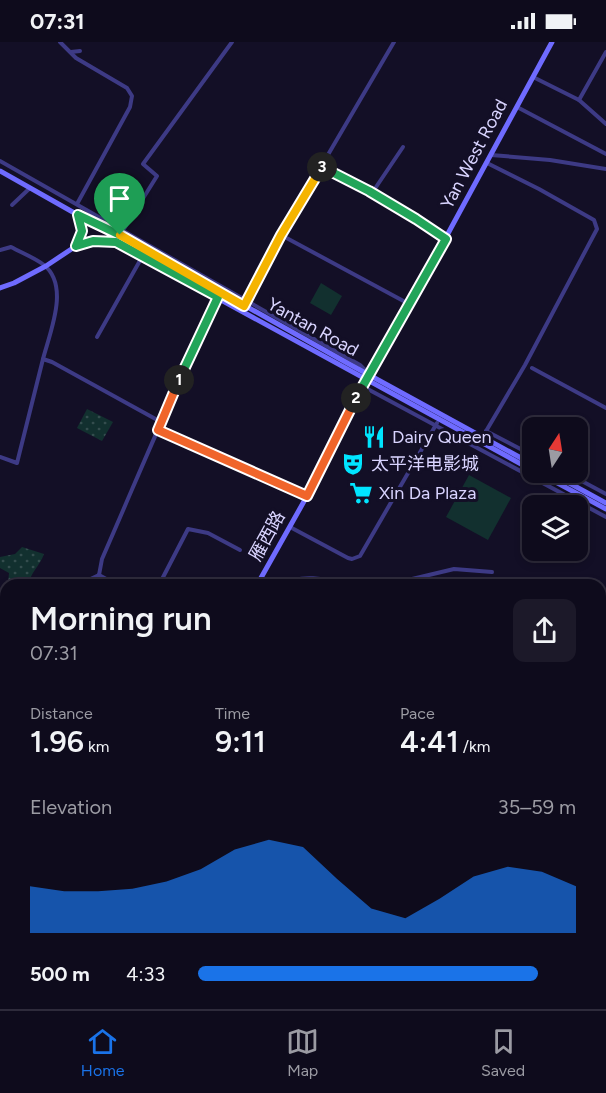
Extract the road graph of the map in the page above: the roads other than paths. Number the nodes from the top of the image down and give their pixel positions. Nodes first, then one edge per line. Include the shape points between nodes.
1 (60, 42) edge
2 (232, 42) edge
3 (394, 42) edge
4 (552, 42) edge
5 (80, 51) dead end
6 (70, 52) junction
7 (606, 52) edge
8 (533, 77) junction
9 (579, 100) junction
10 (517, 107) junction
11 (606, 124) edge
12 (403, 147) dead end
13 (606, 154) edge
14 (491, 155) junction
15 (0, 161) edge
16 (487, 163) junction
17 (322, 166) junction
18 (606, 169) edge
19 (0, 171) edge
20 (30, 188) junction
21 (372, 193) junction
22 (77, 204) junction
23 (12, 205) dead end
24 (78, 215) junction
25 (121, 233) junction
26 (281, 235) junction
27 (446, 239) junction
28 (76, 246) junction
29 (0, 250) edge
30 (142, 256) junction
31 (46, 266) junction
32 (0, 288) edge
33 (218, 297) junction
34 (409, 303) junction
35 (244, 306) junction
36 (97, 336) dead end
37 (44, 359) junction
38 (532, 368) dead end
39 (365, 380) junction
40 (606, 408) edge
41 (161, 422) junction
42 (437, 422) junction
43 (158, 430) junction
44 (483, 436) junction
45 (522, 452) edge
46 (0, 457) edge
47 (522, 458) edge
48 (522, 463) edge
49 (557, 483) edge
50 (569, 483) edge
51 (586, 483) edge
52 (606, 494) edge
53 (307, 496) junction
54 (606, 503) edge
55 (606, 510) edge
56 (606, 517) edge
57 (290, 526) junction
58 (240, 550) dead end
59 (492, 572) dead end
60 (99, 575) junction
61 (91, 579) edge
62 (106, 579) edge
63 (162, 579) edge
64 (261, 579) edge
65 (298, 579) edge
66 (322, 579) edge
67 (412, 579) edge

1 - 6 street
2 - 25 street via 143,164 157,176
3 - 17 street
4 - 8 main road, Yan West Road
5 - 6 street
6 - 22 street via 127,88 132,96 130,107
7 - 9 street
8 - 9 street
8 - 10 main road, Yan West Road
9 - 11 street
10 - 13 street
10 - 14 main road, Yan West Road
12 - 21 street
14 - 16 main road, Yan West Road
14 - 18 street
15 - 22 street
16 - 27 main road, Yan West Road
16 - 44 street via 594,220 597,229
17 - 21 street
17 - 26 street
19 - 20 main road, Yantan Road
20 - 23 street
20 - 24 main road, Yantan Road
21 - 27 street
22 - 25 street
24 - 25 main road, Yantan Road
24 - 28 main road via 82,231
25 - 35 main road, Yantan Road
26 - 34 street
26 - 35 street
27 - 34 main road, Yan West Road
28 - 30 main road, Yantan Road via 93,241 116,242
28 - 31 main road
29 - 31 street via 11,247
30 - 33 main road, Yantan Road
30 - 36 street
31 - 32 main road
31 - 37 street via 57,282 59,295
33 - 35 main road, Yantan Road
33 - 41 street
34 - 39 main road, Yan West Road
35 - 39 main road, Yantan Road
37 - 41 street
37 - 46 street via 17,463
38 - 40 street
39 - 42 main road, Yantan Road
39 - 44 main road, Yantan Road
39 - 53 main road, 雁西路
41 - 43 street
42 - 44 main road, Yantan Road
42 - 56 street, Yantan Road
42 - 57 street via 360,556 352,560
43 - 53 street
43 - 60 street via 102,559
44 - 45 street, Yantan Road
44 - 47 main road, Yantan Road
44 - 48 main road, Yantan Road
49 - 55 main road
50 - 54 main road
51 - 52 street
53 - 57 main road, 雁西路
57 - 64 main road, 雁西路
58 - 63 street via 208,533 188,529
59 - 67 street via 454,569
60 - 61 street
60 - 62 street
65 - 66 street

